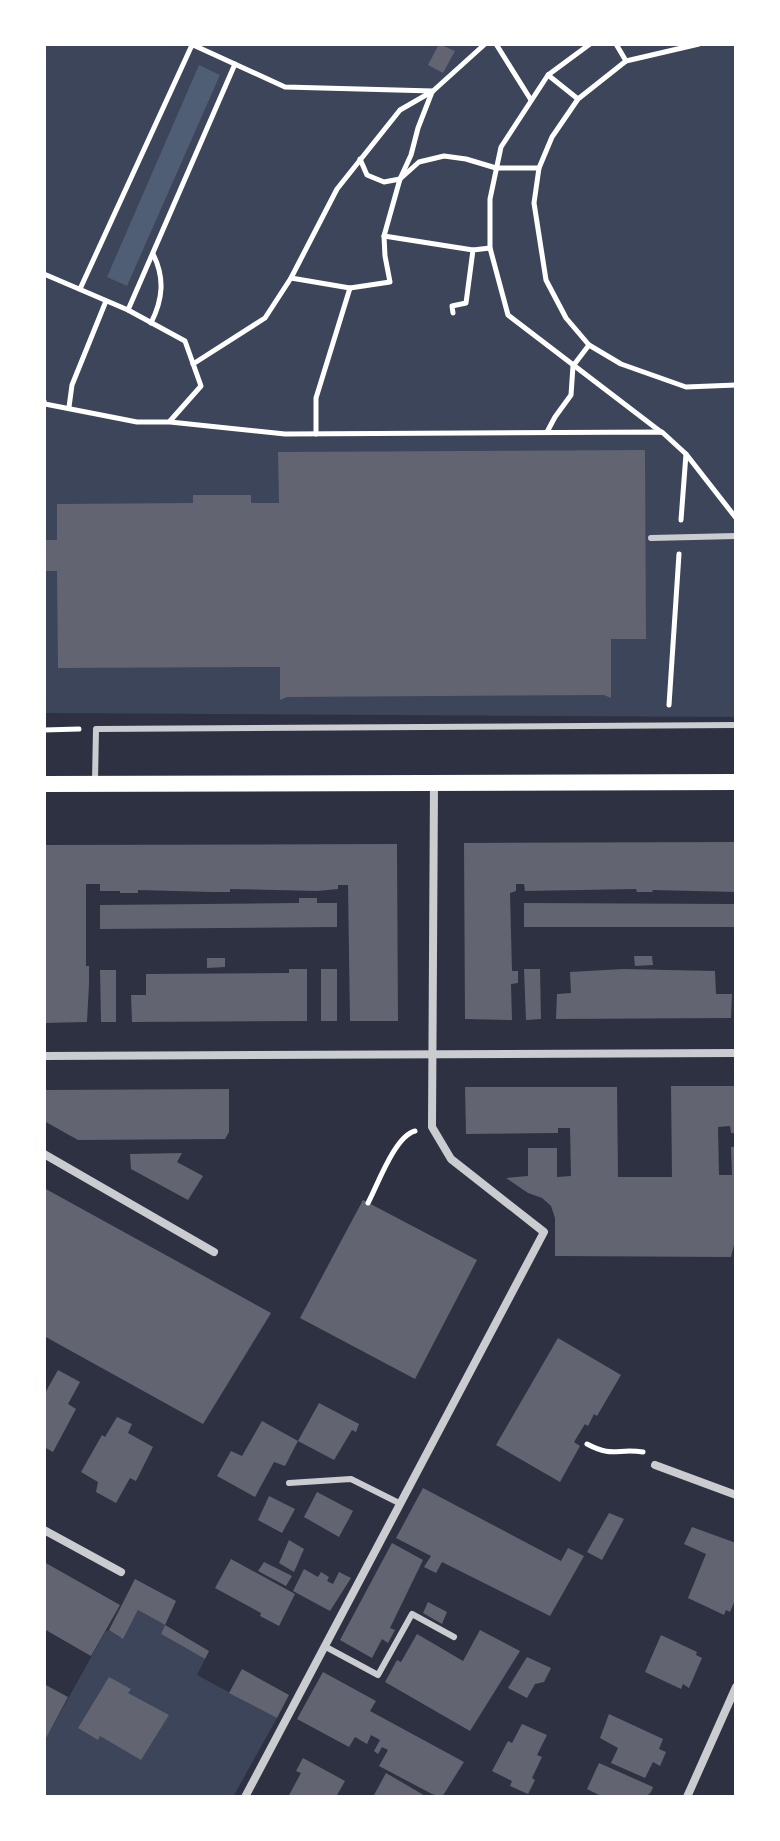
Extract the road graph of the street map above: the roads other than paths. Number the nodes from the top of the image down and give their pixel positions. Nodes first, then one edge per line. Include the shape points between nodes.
1 (736, 536) edge
2 (651, 538) dead end
3 (736, 725) edge
4 (736, 782) edge
5 (434, 783) junction
6 (44, 784) edge
7 (95, 784) junction
8 (736, 1053) edge
9 (432, 1054) junction
10 (44, 1056) edge
11 (44, 1154) edge
12 (214, 1252) dead end
13 (655, 1465) dead end
14 (289, 1483) dead end
15 (736, 1495) edge
16 (401, 1504) junction
17 (44, 1530) edge
18 (121, 1572) dead end
19 (454, 1637) dead end
20 (326, 1647) junction
21 (736, 1687) edge
22 (733, 1703) edge
23 (245, 1797) edge
24 (687, 1797) edge

1 - 2 lane
3 - 7 lane via 96,729
4 - 5 main road
5 - 7 main road
5 - 9 street
6 - 7 main road
8 - 9 street
9 - 10 street
9 - 16 street via 432,1127 451,1159 544,1232
11 - 12 street
13 - 15 street
14 - 16 lane via 351,1479
16 - 20 street
17 - 18 street
19 - 20 lane via 412,1614 378,1675
20 - 23 street
21 - 22 street
22 - 24 street

